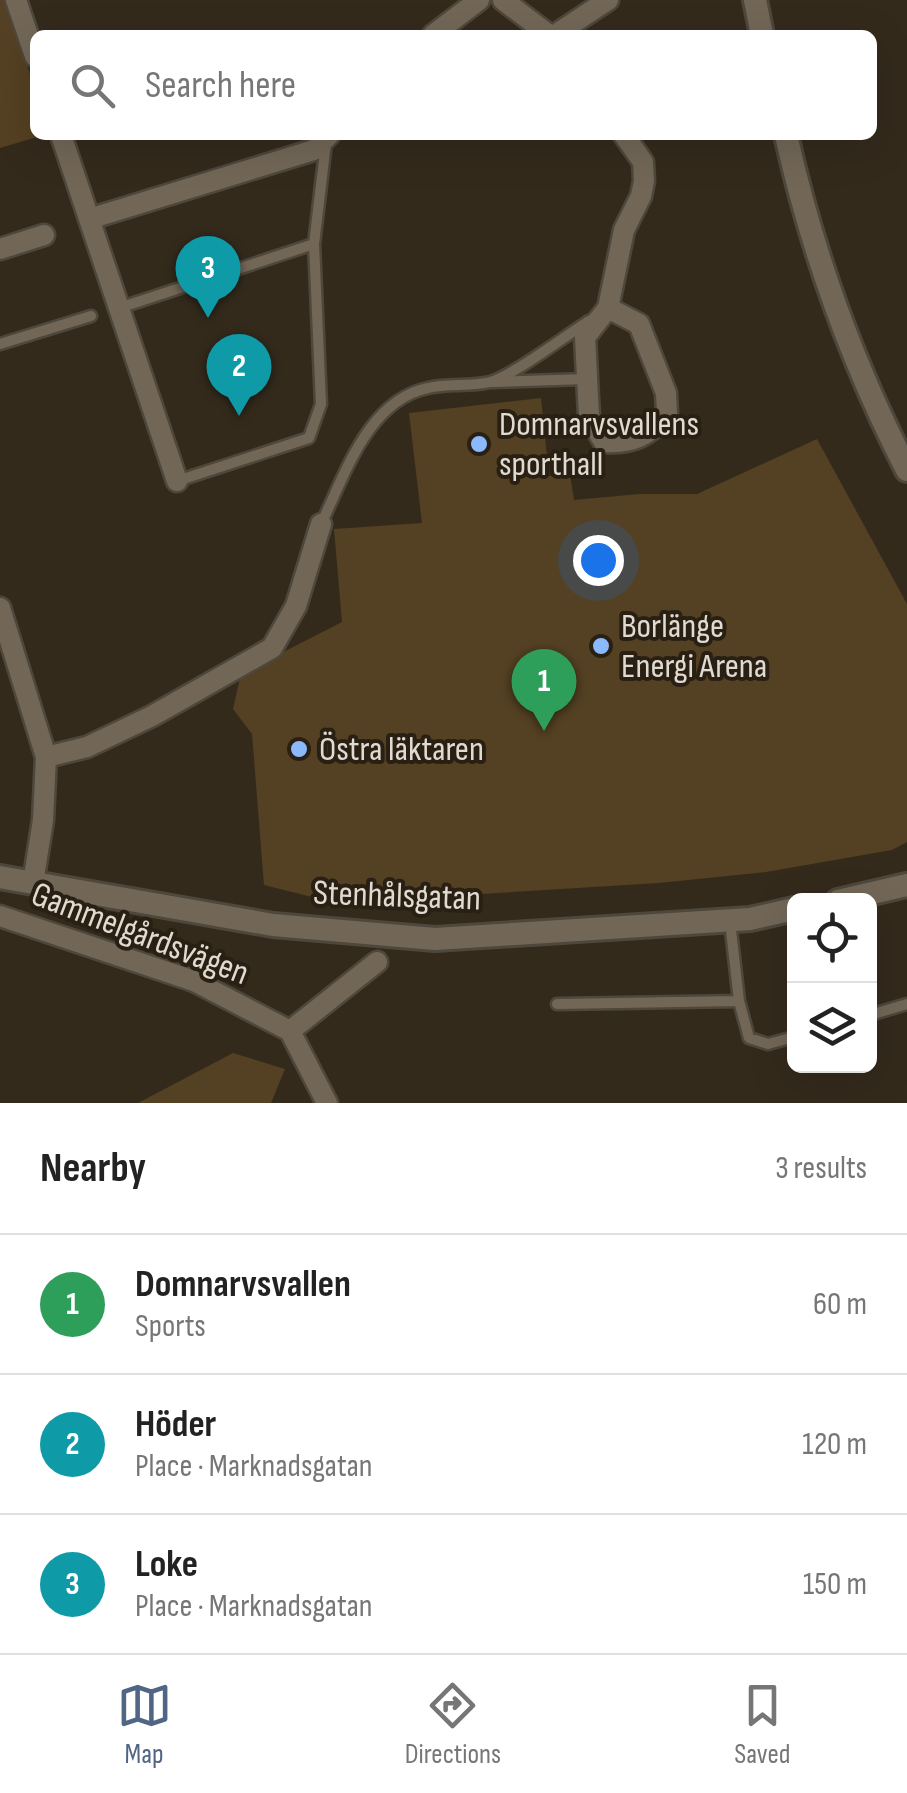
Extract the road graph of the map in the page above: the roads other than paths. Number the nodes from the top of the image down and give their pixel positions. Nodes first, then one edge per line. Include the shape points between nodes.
1 (16, 0) edge
2 (480, 0) edge
3 (503, 0) edge
4 (608, 0) edge
5 (755, 0) edge
6 (439, 30) edge
7 (545, 30) edge
8 (560, 30) edge
9 (761, 30) edge
10 (30, 41) edge
11 (63, 140) edge
12 (324, 140) edge
13 (327, 140) edge
14 (628, 140) edge
15 (787, 140) edge
16 (89, 220) junction
17 (44, 235) dead end
18 (314, 244) junction
19 (0, 248) edge
20 (118, 308) junction
21 (608, 308) junction
22 (91, 316) dead end
23 (0, 344) edge
24 (587, 379) junction
25 (492, 382) junction
26 (877, 412) junction
27 (907, 428) edge
28 (907, 470) edge
29 (177, 481) joint
30 (321, 524) joint
31 (1, 615) edge
32 (46, 757) junction
33 (0, 877) edge
34 (33, 884) junction
35 (907, 885) edge
36 (870, 893) edge
37 (787, 911) edge
38 (0, 916) edge
39 (730, 920) junction
40 (378, 962) dead end
41 (739, 1001) junction
42 (557, 1004) dead end
43 (907, 1004) edge
44 (877, 1013) edge
45 (290, 1031) junction
46 (787, 1039) edge
47 (327, 1103) edge

1 - 10 street
2 - 6 street
3 - 7 street
4 - 8 street
5 - 9 street
11 - 16 street
12 - 16 street via 314,150
13 - 18 lane
14 - 21 street via 643,162 644,181 624,230
15 - 26 street via 820,260
16 - 20 street
17 - 19 street
18 - 20 lane
18 - 29 lane via 321,404 309,438
20 - 29 street
21 - 24 street via 585,338
21 - 24 street via 639,324 667,414 652,432 624,444 604,442 589,417
21 - 25 lane
22 - 23 lane
24 - 25 lane
25 - 30 lane via 427,388 401,397 378,416
26 - 27 street
26 - 28 street
30 - 32 street via 296,606 272,648 152,716 87,747
31 - 32 street
32 - 34 street
33 - 34 street, Stenhålsgatan
34 - 39 street, Stenhålsgatan via 272,925 435,939
35 - 36 street
37 - 39 street, Stenhålsgatan
38 - 45 street, Gammelgårdsvägen via 194,981
39 - 41 lane
40 - 45 street
41 - 42 lane
41 - 46 lane via 749,1038 768,1044
43 - 44 lane
45 - 47 street

